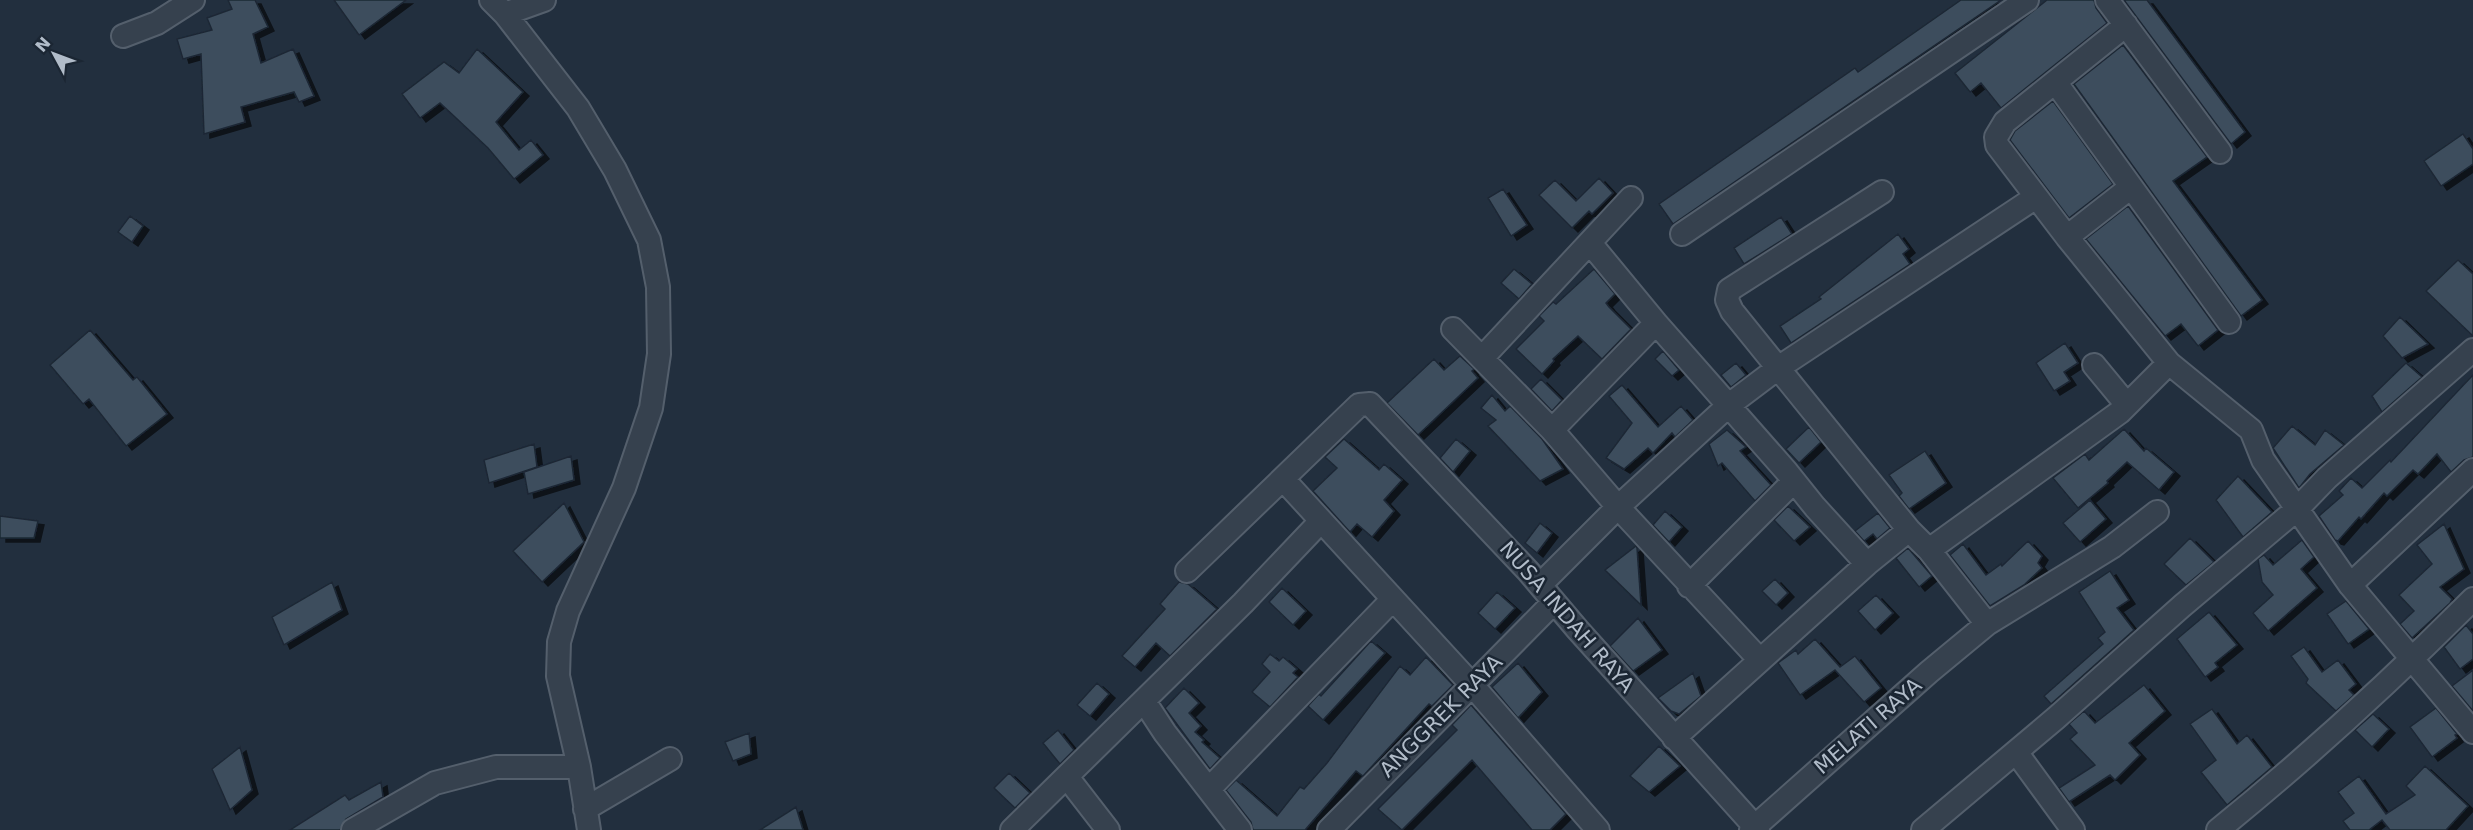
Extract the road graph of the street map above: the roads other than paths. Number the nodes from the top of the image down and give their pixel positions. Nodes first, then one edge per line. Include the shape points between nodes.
1 (193, 0) edge
2 (544, 0) edge
3 (2027, 0) edge
4 (2107, 0) edge
5 (498, 7) edge
6 (2126, 25) junction
7 (123, 36) dead end
8 (2056, 82) junction
9 (2220, 152) dead end
10 (2131, 187) junction
11 (1882, 192) dead end
12 (2036, 197) junction
13 (1631, 198) dead end
14 (1682, 234) dead end
15 (2067, 237) junction
16 (1590, 243) junction
17 (2229, 322) dead end
18 (1656, 323) junction
19 (1453, 329) dead end
20 (2473, 350) edge
21 (1483, 357) junction
22 (2169, 363) junction
23 (2094, 365) dead end
24 (1778, 368) junction
25 (1729, 405) junction
26 (2127, 405) junction
27 (1552, 429) junction
28 (2473, 470) edge
29 (1283, 479) junction
30 (1794, 481) junction
31 (1618, 507) junction
32 (2297, 509) junction
33 (2157, 512) dead end
34 (1321, 521) junction
35 (1909, 530) junction
36 (1929, 550) junction
37 (1867, 564) junction
38 (1187, 571) dead end
39 (1689, 585) junction
40 (2350, 585) junction
41 (1547, 593) junction
42 (1393, 599) junction
43 (2473, 599) edge
44 (1985, 626) junction
45 (1760, 659) junction
46 (2411, 660) junction
47 (1472, 685) junction
48 (1144, 701) junction
49 (2473, 732) edge
50 (1674, 738) junction
51 (2016, 752) junction
52 (670, 759) dead end
53 (579, 767) junction
54 (1067, 777) junction
55 (1209, 789) junction
56 (587, 820) edge
57 (1755, 829) edge
58 (1926, 829) edge
59 (352, 830) edge
60 (1012, 830) edge
61 (1108, 830) edge
62 (1240, 830) edge
63 (1329, 830) edge
64 (1598, 830) edge
65 (2073, 830) edge
66 (2217, 830) edge

1 - 7 street via 157,23
2 - 5 street
3 - 14 street
4 - 6 street
5 - 53 street via 578,108 615,170 649,240 658,287 658,354 651,408 624,488 568,611 559,642 558,676
6 - 8 street
6 - 9 street
8 - 10 street
8 - 12 street via 2005,122 1996,137 1997,145
10 - 15 street
10 - 17 street
11 - 24 street via 1730,290 1728,304
12 - 15 street
12 - 24 street, ANGGREK RAYA
13 - 16 street
15 - 22 street
16 - 18 street
16 - 21 street
18 - 25 street
18 - 27 street
19 - 21 street
20 - 32 street
21 - 27 street
22 - 26 street
22 - 32 street via 2251,430 2263,460
23 - 26 street
24 - 25 street, ANGGREK RAYA
24 - 35 street
25 - 30 street
25 - 31 street, ANGGREK RAYA
26 - 36 street
27 - 31 street
28 - 40 street
29 - 34 street
29 - 38 street
29 - 41 street, NUSA INDAH RAYA via 1359,405 1367,403
30 - 37 street
30 - 39 street
31 - 39 street
31 - 41 street, ANGGREK RAYA
32 - 40 street
32 - 51 street
33 - 44 street, MELATI RAYA via 2112,547
34 - 42 street
34 - 48 street
35 - 36 street
35 - 37 street
36 - 44 street
37 - 45 street
39 - 45 street
40 - 46 street
41 - 47 street, ANGGREK RAYA
41 - 50 street, NUSA INDAH RAYA
42 - 47 street
42 - 55 street
43 - 46 street
44 - 57 street, MELATI RAYA
45 - 50 street
46 - 49 street
46 - 66 street
47 - 63 street, ANGGREK RAYA
47 - 64 street
48 - 54 street
48 - 55 street
50 - 57 street, NUSA INDAH RAYA
51 - 58 street
51 - 65 street
52 - 56 street
53 - 56 street
53 - 59 street via 496,767 435,783
54 - 60 street
54 - 61 street
55 - 62 street

